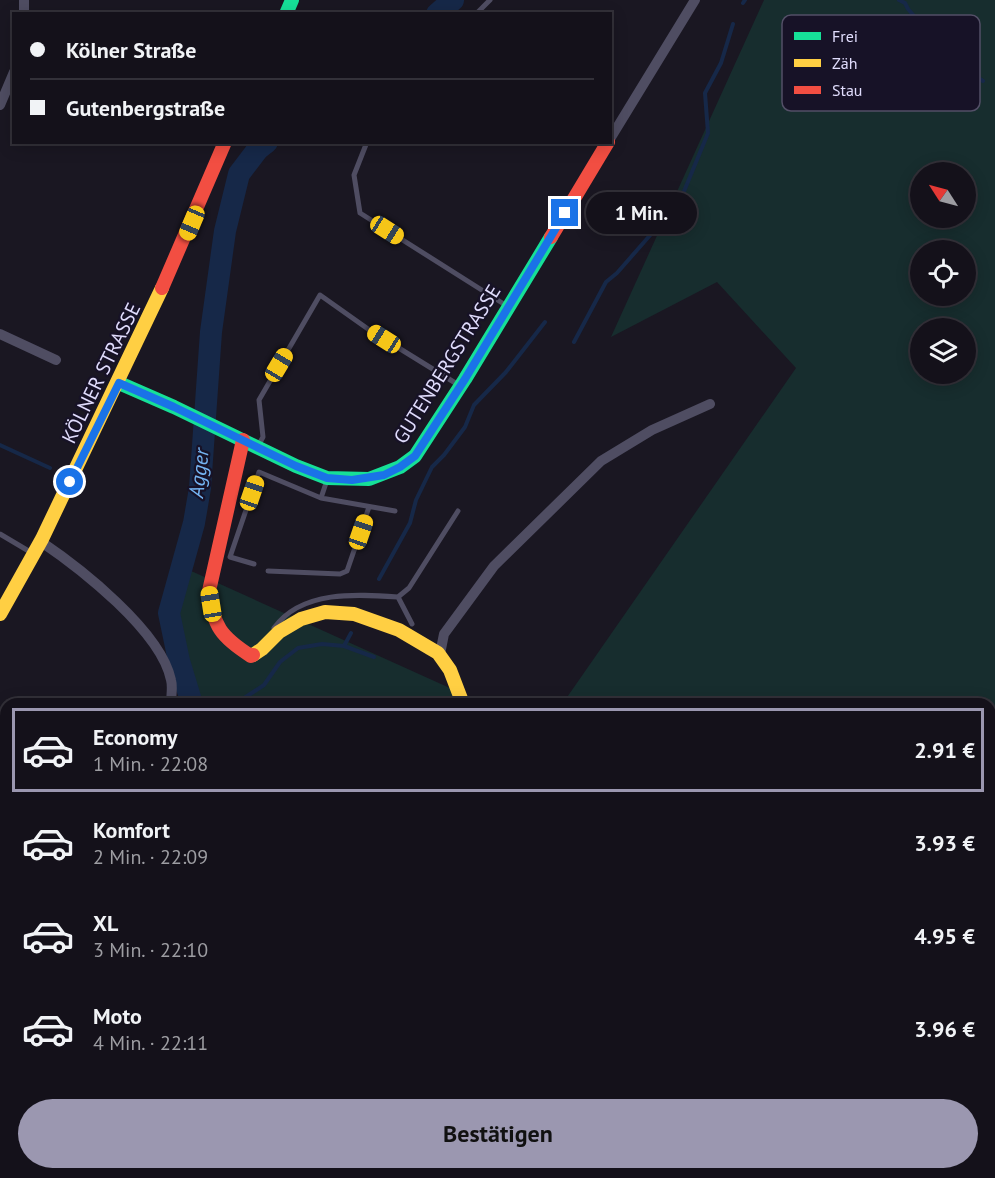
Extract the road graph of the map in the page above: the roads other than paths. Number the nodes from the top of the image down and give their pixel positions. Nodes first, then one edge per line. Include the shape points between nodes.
1 (490, 0) edge
2 (695, 0) edge
3 (478, 12) edge
4 (12, 77) edge
5 (0, 105) edge
6 (612, 136) edge
7 (224, 144) edge
8 (366, 144) edge
9 (607, 144) edge
10 (508, 306) junction
11 (0, 334) edge
12 (56, 360) dead end
13 (119, 383) junction
14 (460, 386) junction
15 (710, 404) dead end
16 (243, 440) junction
17 (258, 447) junction
18 (327, 478) junction
19 (321, 498) junction
20 (369, 507) junction
21 (395, 511) dead end
22 (458, 511) dead end
23 (0, 534) edge
24 (40, 541) junction
25 (33, 554) junction
26 (254, 564) dead end
27 (268, 571) dead end
28 (398, 597) junction
29 (0, 614) edge
30 (412, 624) dead end
31 (265, 648) junction
32 (440, 654) junction
33 (171, 698) edge
34 (461, 698) edge

1 - 3 lane
2 - 6 street, GUTENBERGSTRASSE
4 - 5 street
7 - 13 street, KÖLNER STRASSE via 180,252
8 - 10 lane via 354,175 360,213
9 - 10 street, GUTENBERGSTRASSE
10 - 14 street, GUTENBERGSTRASSE
11 - 12 street
13 - 16 street, GUTENBERGSTRASSE
13 - 24 street, KÖLNER STRASSE
14 - 17 lane via 321,295 259,400 263,437
14 - 18 street, GUTENBERGSTRASSE via 415,456 400,467 369,478
15 - 32 street via 652,430 601,461 494,566 444,634
16 - 17 street, GUTENBERGSTRASSE
16 - 31 street via 209,591 213,616 225,636 251,656
17 - 18 street, GUTENBERGSTRASSE
18 - 19 lane
19 - 20 lane
19 - 26 lane via 259,472 230,557
20 - 21 lane
20 - 27 lane via 347,571
22 - 28 lane via 409,588
23 - 25 lane
24 - 25 street, KÖLNER STRASSE
24 - 33 street via 76,566 140,627 171,680
25 - 29 street, KÖLNER STRASSE
28 - 30 lane
28 - 31 lane via 318,600 292,610 279,621 269,633
31 - 32 street via 292,622 341,611 385,623
32 - 34 street

